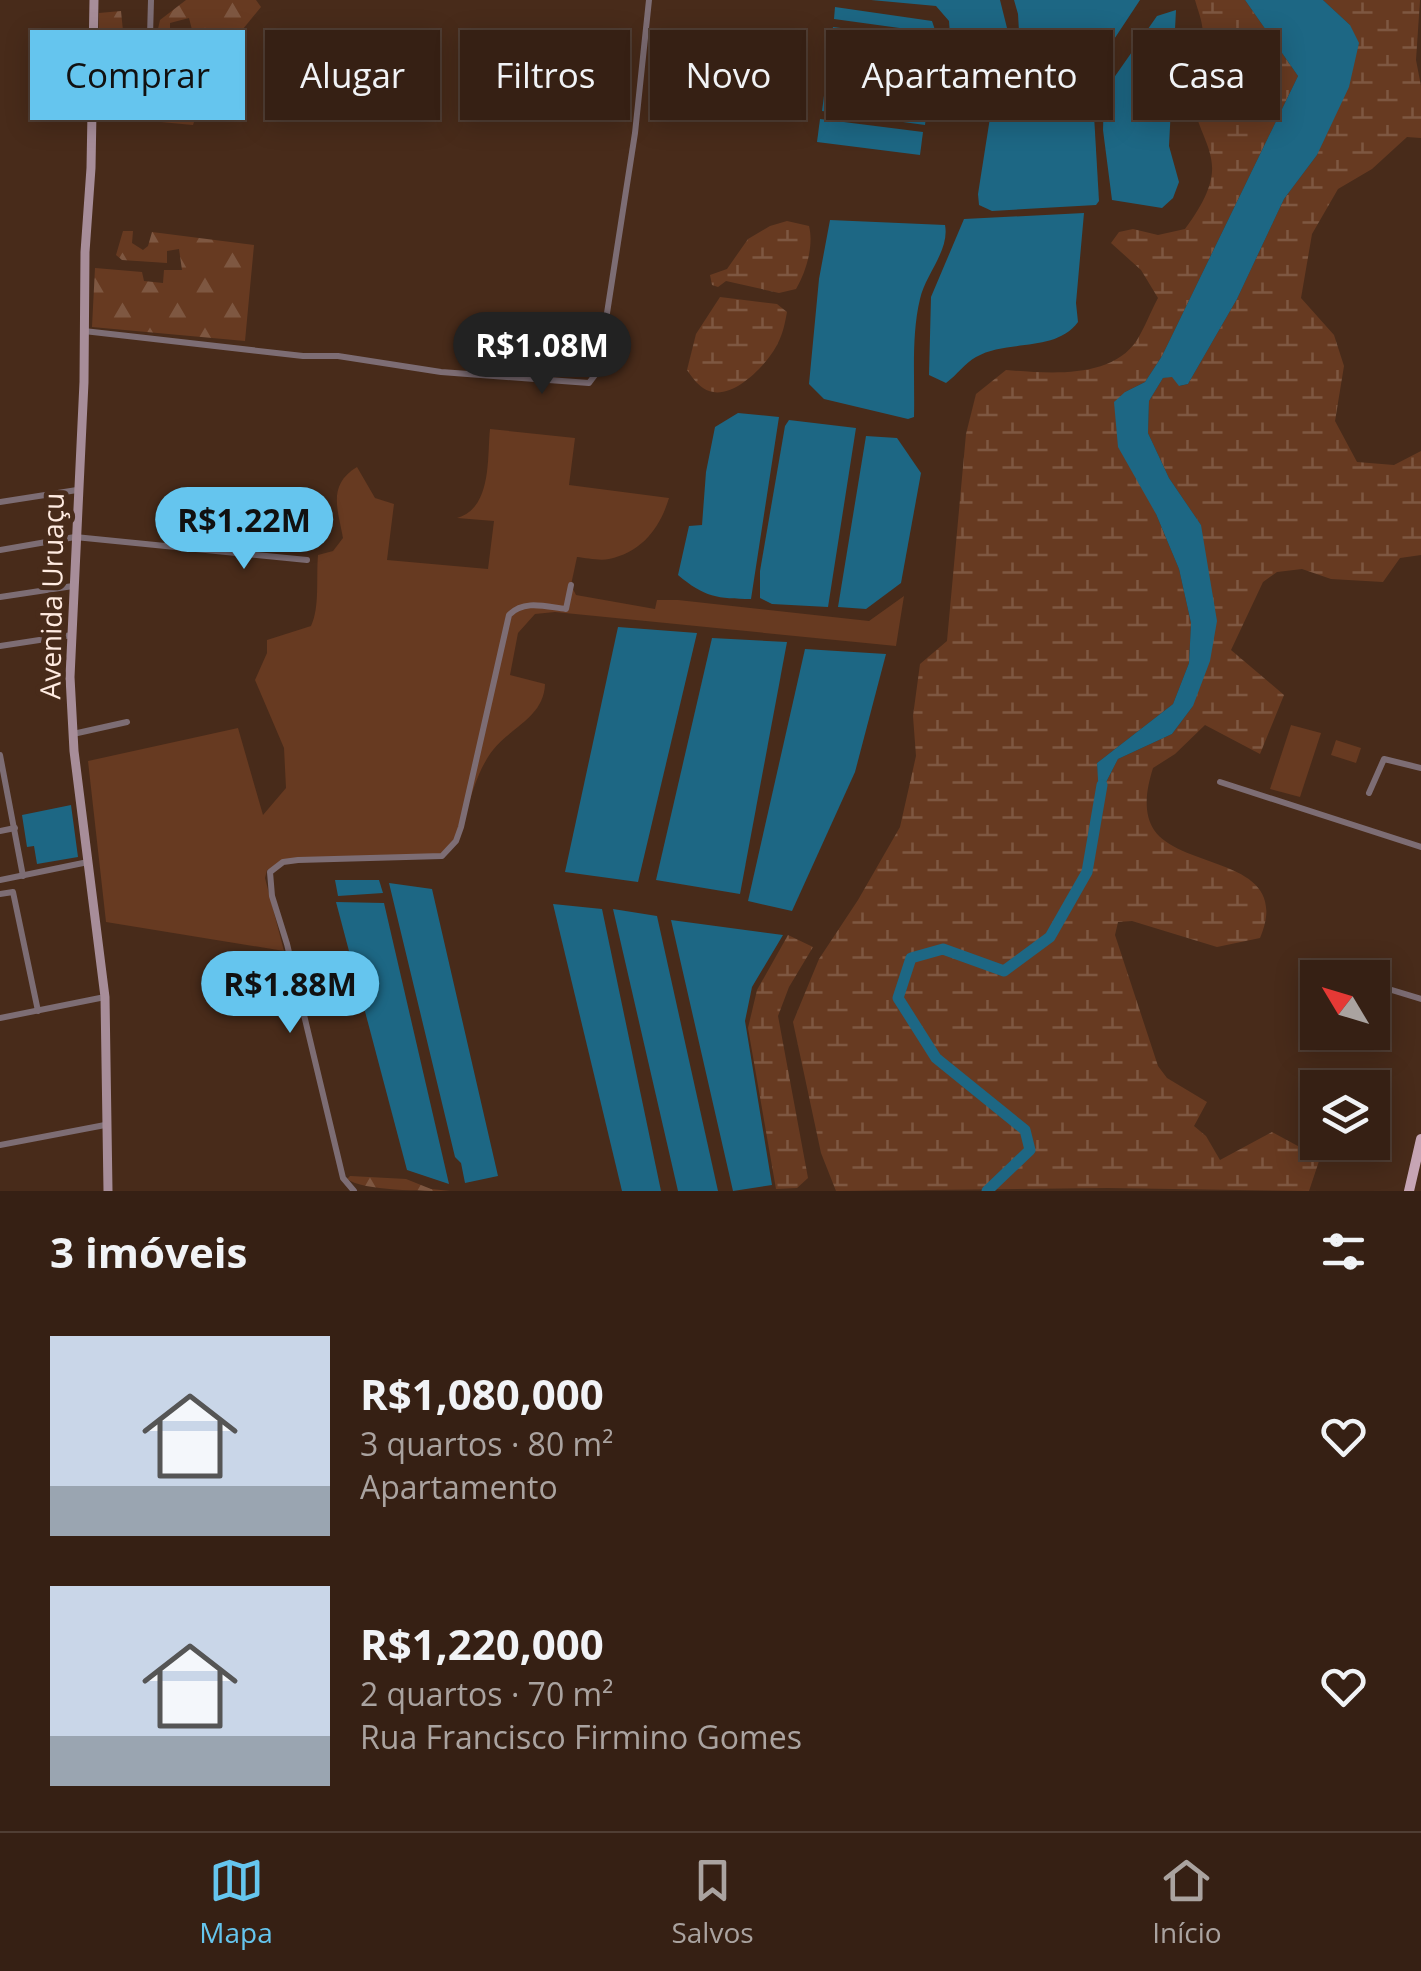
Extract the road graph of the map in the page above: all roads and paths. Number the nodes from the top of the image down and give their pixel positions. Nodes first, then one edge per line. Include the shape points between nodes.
1 (94, 0) edge
2 (150, 0) edge
3 (649, 0) edge
4 (150, 30) edge
5 (84, 331) junction
6 (77, 490) junction
7 (0, 502) edge
8 (75, 537) junction
9 (0, 550) edge
10 (307, 560) dead end
11 (572, 585) dead end
12 (73, 586) junction
13 (0, 598) edge
14 (72, 635) junction
15 (0, 646) edge
16 (127, 722) dead end
17 (73, 734) junction
18 (0, 754) edge
19 (1421, 768) edge
20 (1220, 782) dead end
21 (3, 783) edge
22 (1369, 792) dead end
23 (15, 828) junction
24 (0, 831) edge
25 (1421, 848) edge
26 (88, 862) junction
27 (23, 876) junction
28 (0, 880) edge
29 (0, 894) edge
30 (1390, 990) edge
31 (105, 997) junction
32 (1421, 999) edge
33 (38, 1011) junction
34 (0, 1018) edge
35 (104, 1126) junction
36 (1421, 1139) edge
37 (0, 1146) edge
38 (108, 1191) edge
39 (354, 1191) edge
40 (1409, 1191) edge

1 - 5 street, Avenida Uruaçu
2 - 4 street
3 - 5 street via 598,371 590,383
5 - 6 street, Avenida Uruaçu
6 - 7 street
6 - 8 street, Avenida Uruaçu
8 - 9 street
8 - 10 street
8 - 12 street, Avenida Uruaçu
11 - 39 street via 566,609 530,605 510,615 450,850 442,856 298,860 270,872 343,1178
12 - 13 street
12 - 14 street, Avenida Uruaçu
14 - 15 street
14 - 17 street, Avenida Uruaçu
16 - 17 street
17 - 26 street, Avenida Uruaçu
18 - 21 street
19 - 22 street via 1384,760
20 - 25 street
21 - 23 street
23 - 24 street
23 - 27 street
26 - 27 street
26 - 31 street, Avenida Uruaçu
27 - 28 street
29 - 33 street via 13,892
30 - 32 street
31 - 33 street
31 - 35 street, Avenida Uruaçu
33 - 34 street
35 - 37 street
35 - 38 street, Avenida Uruaçu
36 - 40 main road

